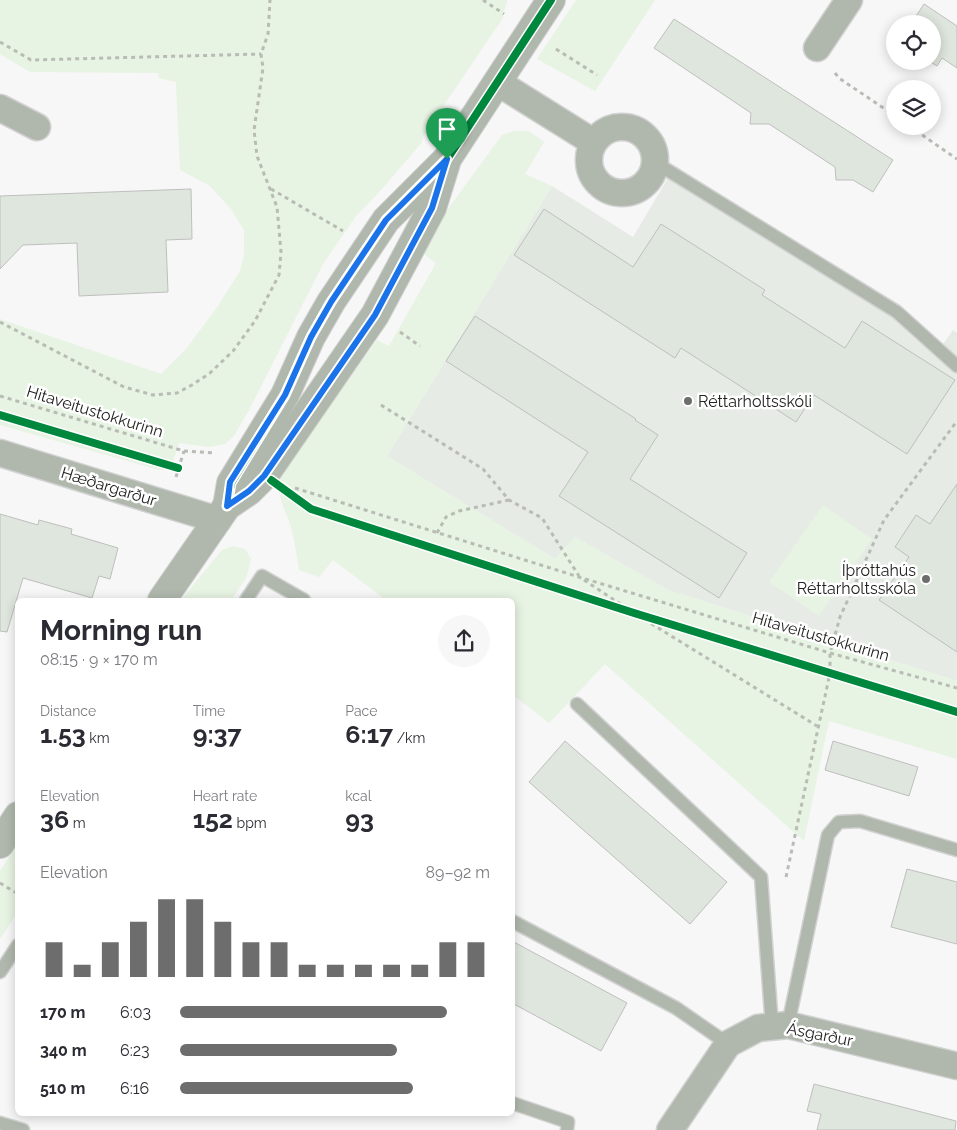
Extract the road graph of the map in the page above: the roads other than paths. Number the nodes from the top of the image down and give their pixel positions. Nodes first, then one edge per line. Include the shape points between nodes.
1 (551, 0) edge
2 (849, 0) edge
3 (818, 48) road end
4 (497, 82) junction
5 (0, 108) edge
6 (37, 127) dead end
7 (593, 142) junction
8 (447, 159) junction
9 (656, 163) junction
10 (957, 366) edge
11 (0, 453) edge
12 (223, 513) junction
13 (163, 598) edge
14 (247, 598) edge
15 (300, 598) edge
16 (577, 704) dead end
17 (15, 821) edge
18 (0, 844) edge
19 (957, 850) edge
20 (515, 923) edge
21 (15, 950) edge
22 (0, 972) edge
23 (780, 1026) junction
24 (728, 1044) junction
25 (957, 1066) edge
26 (515, 1104) edge
27 (0, 1123) edge
28 (23, 1130) edge
29 (567, 1130) edge
30 (670, 1130) edge

1 - 4 street
2 - 3 street
4 - 7 street
4 - 8 street
5 - 6 street
7 - 9 street via 610,128 632,128 650,142
7 - 9 street via 588,164 594,179 606,190 628,193 638,189 647,183
8 - 12 street via 432,208 375,315 264,476
8 - 12 street via 386,220 331,302 285,395 230,482
9 - 10 lane via 897,312
11 - 12 street, Hæðargarður
12 - 13 street
14 - 15 lane via 262,576
16 - 23 lane via 760,877
17 - 18 street
19 - 23 lane via 860,820 839,822 828,835
20 - 24 lane via 676,1008
21 - 22 lane
23 - 24 street, Ásgarður via 758,1028
23 - 25 street, Ásgarður
24 - 30 street, Ásgarður
26 - 29 lane via 568,1122
27 - 28 lane

